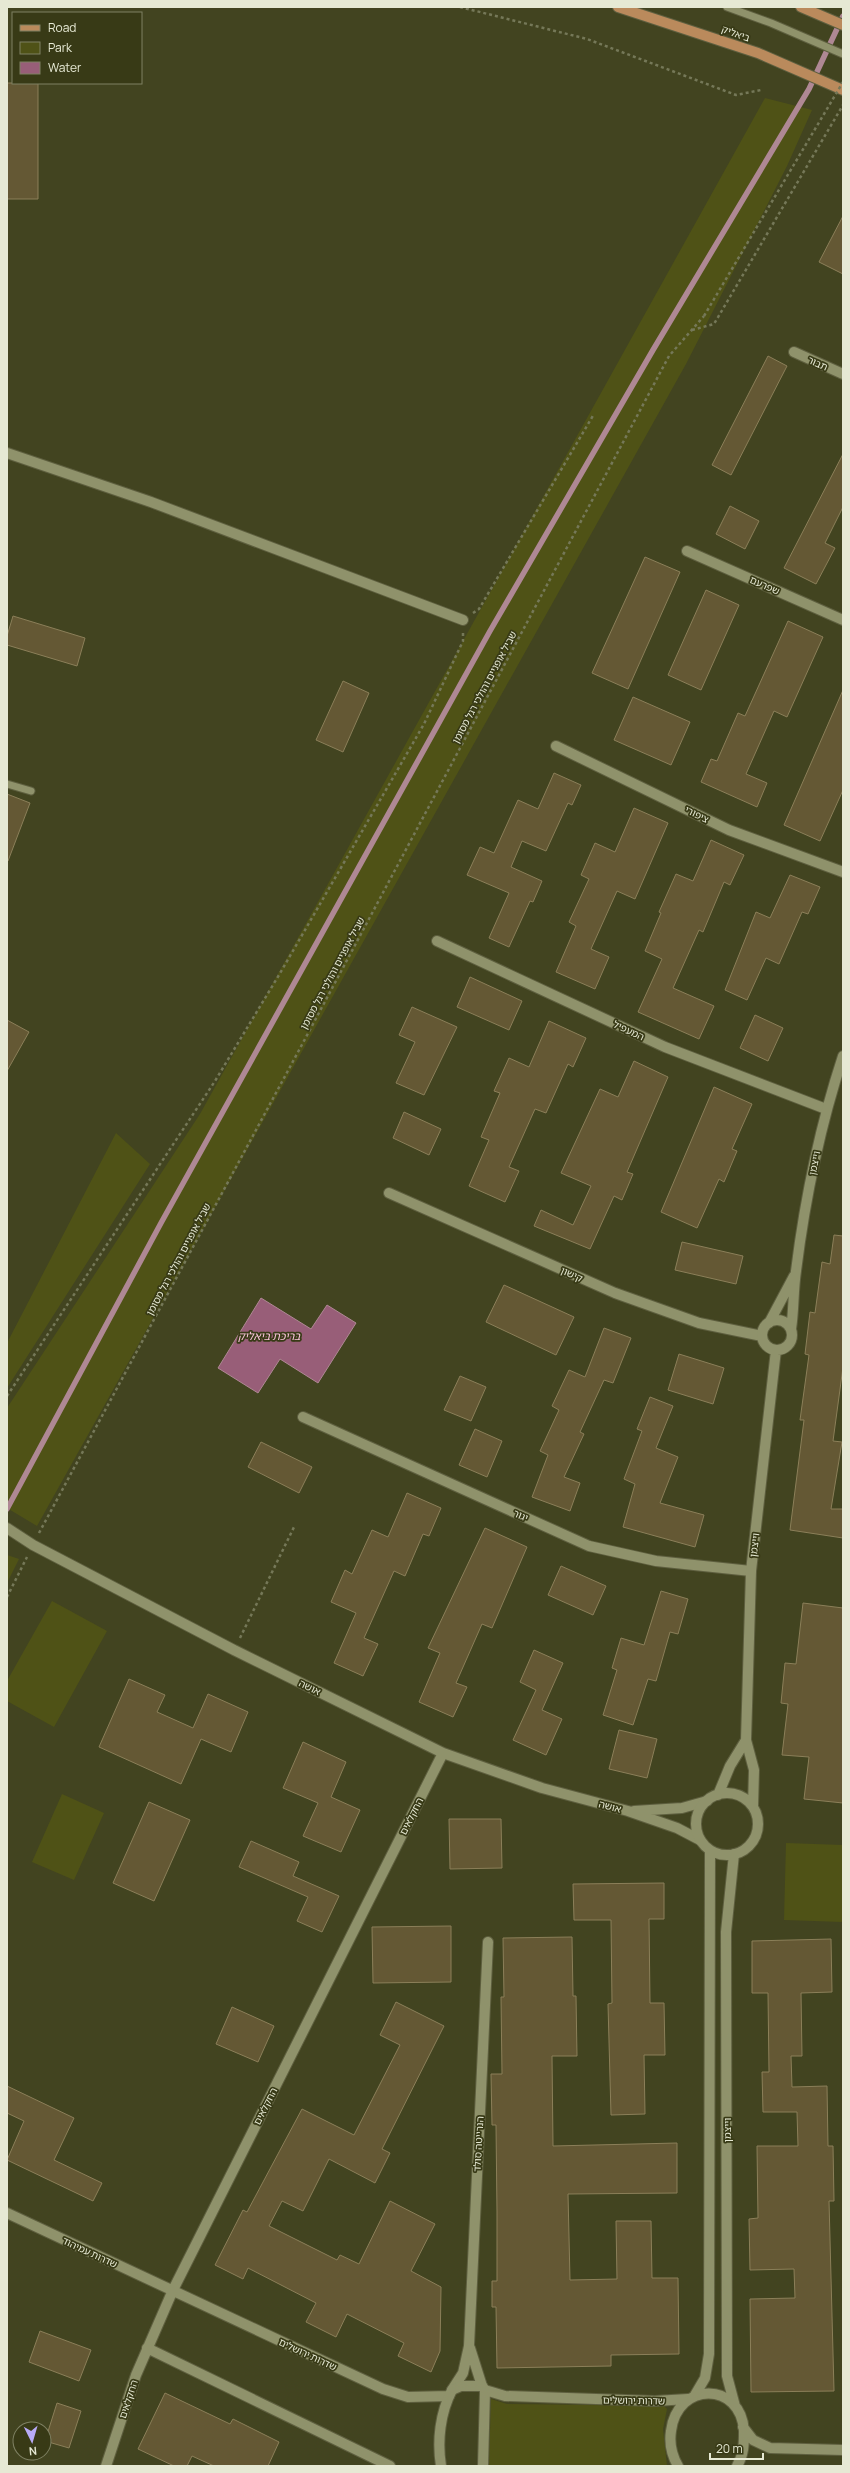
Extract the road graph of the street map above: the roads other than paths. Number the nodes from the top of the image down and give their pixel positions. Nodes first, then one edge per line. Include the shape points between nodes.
1 (618, 7) edge
2 (727, 7) edge
3 (801, 7) edge
4 (843, 25) edge
5 (843, 54) edge
6 (843, 90) edge
7 (794, 352) dead end
8 (843, 374) edge
9 (7, 453) edge
10 (687, 551) dead end
11 (463, 620) road end
12 (843, 620) edge
13 (556, 746) dead end
14 (7, 784) edge
15 (31, 791) dead end
16 (843, 872) edge
17 (437, 941) dead end
18 (843, 1056) edge
19 (826, 1109) junction
20 (389, 1193) dead end
21 (796, 1272) junction
22 (769, 1323) junction
23 (791, 1329) junction
24 (762, 1336) junction
25 (776, 1350) junction
26 (303, 1417) dead end
27 (8, 1528) edge
28 (751, 1571) junction
29 (746, 1740) junction
30 (443, 1753) junction
31 (718, 1795) junction
32 (707, 1801) junction
33 (753, 1807) junction
34 (628, 1811) junction
35 (700, 1840) junction
36 (710, 1850) junction
37 (734, 1854) junction
38 (488, 1942) dead end
39 (7, 2214) edge
40 (173, 2290) junction
41 (469, 2346) junction
42 (147, 2348) junction
43 (484, 2388) junction
44 (451, 2393) junction
45 (691, 2397) junction
46 (735, 2406) junction
47 (744, 2427) junction
48 (843, 2450) edge
49 (106, 2466) edge
50 (390, 2466) edge
51 (441, 2466) edge
52 (482, 2466) edge
53 (678, 2466) edge
54 (737, 2466) edge

1 - 6 main road, ביאליק via 758,53
2 - 5 lane
3 - 4 main road
7 - 8 street, תבור
9 - 11 street via 151,502
10 - 12 street, שפרעם
13 - 16 street, ציפורי via 729,830
14 - 15 lane
17 - 19 street, המעפיל via 665,1047
18 - 19 street, וייצמן
19 - 21 street, וייצמן via 808,1194
20 - 24 street, קישון via 615,1293 699,1323
21 - 22 street, וייצמן
21 - 23 street, וייצמן
22 - 23 street via 779,1320
22 - 24 street via 762,1331
23 - 25 street via 790,1344
24 - 25 street via 768,1348
25 - 28 street, וייצמן
26 - 28 street, יגור via 589,1546 656,1562
27 - 30 street, אושה via 33,1545 234,1650
28 - 29 street, וייצמן
29 - 31 street, וייצמן via 730,1766
29 - 33 street, וייצמן via 754,1770
30 - 34 street, אושה via 542,1788
30 - 40 street, החקלאים
31 - 32 street
31 - 33 street via 734,1794 743,1797
32 - 34 street, אושה via 682,1808
32 - 35 street via 697,1817 696,1826
33 - 37 street via 758,1820 755,1838 742,1851
34 - 35 street, אושה via 678,1828
35 - 36 street
36 - 37 street via 717,1854
36 - 45 street, וייצמן via 709,2354 705,2378
37 - 46 street, וייצמן via 726,1940 728,2376
38 - 41 street, הנרייטה סולד
39 - 40 street, שדרות עמיהוד
40 - 42 street, החקלאים
40 - 44 street, שדרות ירושלים via 383,2389 408,2396
41 - 43 street, הנרייטה סולד via 476,2373
41 - 44 street, הנרייטה סולד via 463,2373
42 - 49 street, החקלאים
42 - 50 street
43 - 44 street, שדרות ירושלים via 461,2386
43 - 45 street, שדרות ירושלים via 505,2396 655,2401
43 - 52 street
44 - 51 street, הנרייטה סולד via 440,2427 438,2451
45 - 46 street, שדרות ירושלים via 715,2394 726,2397
45 - 53 street, וייצמן via 678,2409 672,2423 670,2448
46 - 47 street, וייצמן
47 - 48 street via 753,2440 770,2448
47 - 54 street via 744,2446

